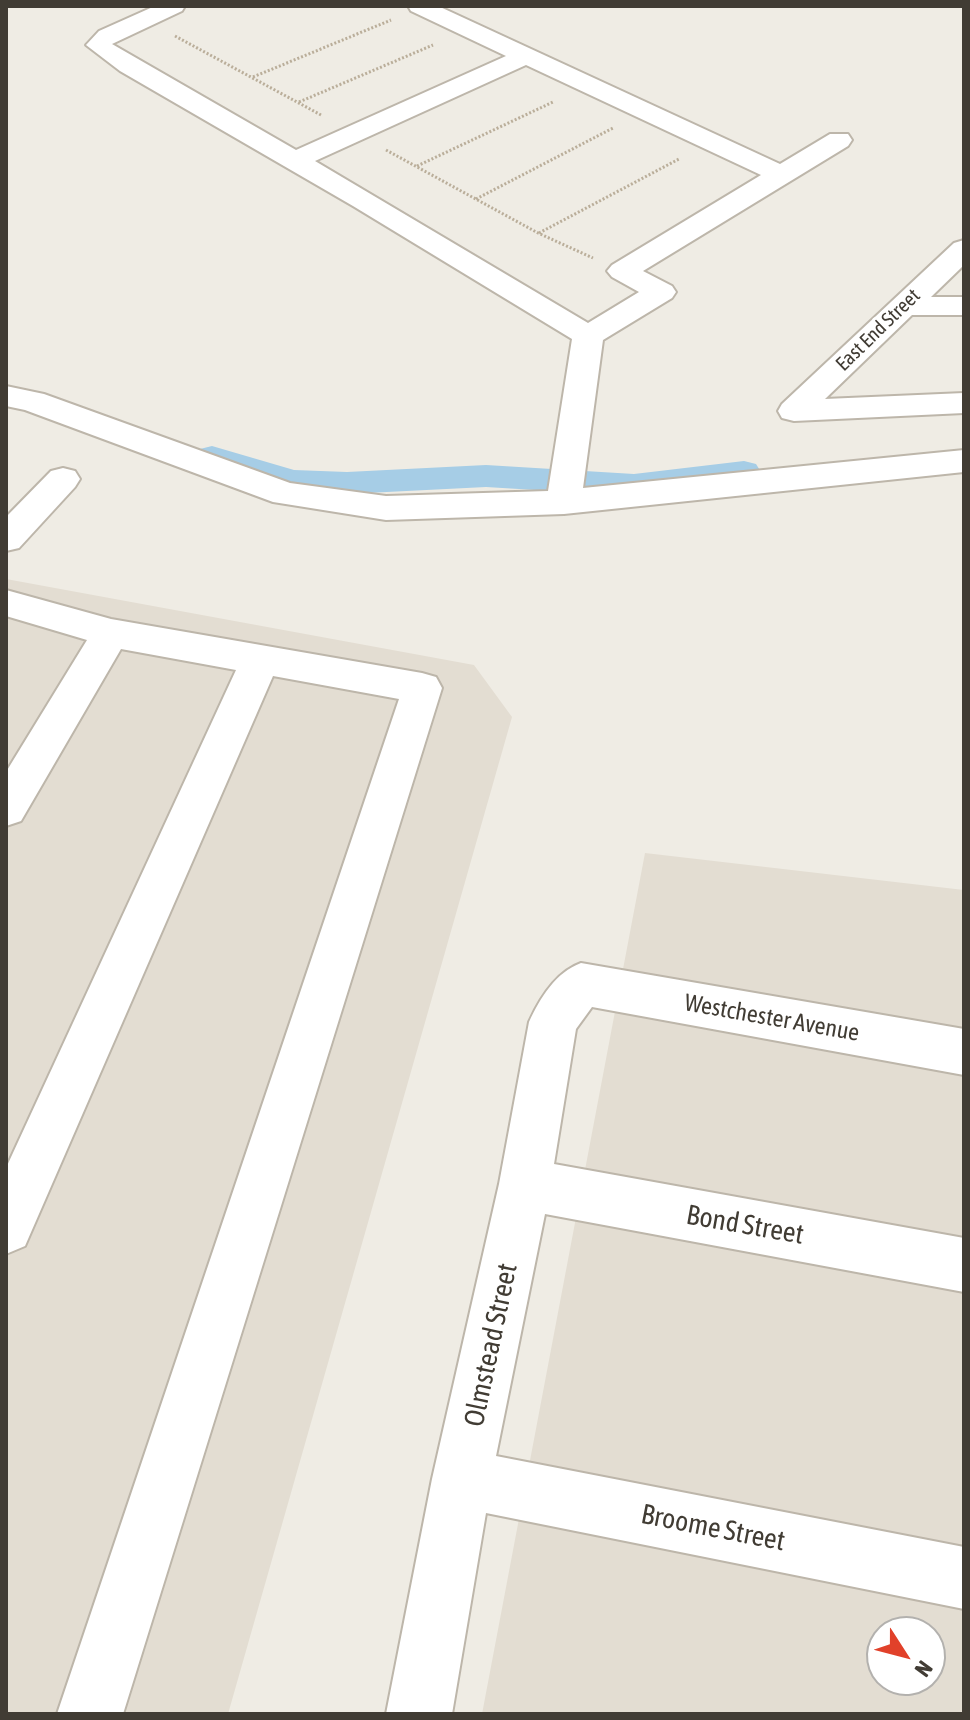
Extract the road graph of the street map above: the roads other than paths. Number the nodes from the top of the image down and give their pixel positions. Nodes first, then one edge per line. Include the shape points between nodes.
1 (420, 7) edge
2 (172, 20) edge
3 (525, 56) junction
4 (839, 140) dead end
5 (292, 162) junction
6 (782, 175) junction
7 (964, 249) edge
8 (901, 306) junction
9 (964, 306) edge
10 (588, 336) junction
11 (6, 396) edge
12 (964, 403) edge
13 (964, 461) edge
14 (63, 479) dead end
15 (564, 502) junction
16 (6, 539) edge
17 (6, 603) edge
18 (111, 633) junction
19 (261, 658) junction
20 (6, 809) edge
21 (581, 984) joint
22 (964, 1052) edge
23 (525, 1184) junction
24 (6, 1227) edge
25 (964, 1265) edge
26 (462, 1479) junction
27 (964, 1578) edge
28 (90, 1714) edge
29 (419, 1714) edge

1 - 3 street
2 - 5 street via 107,36 98,45
3 - 5 street
3 - 6 street
4 - 6 street
5 - 10 street
6 - 10 street via 622,271 661,292
7 - 8 street, East End Street
8 - 9 street
8 - 12 street, East End Street via 794,411
10 - 15 street
11 - 15 street via 285,494 386,508
13 - 15 street
14 - 16 street
17 - 18 street
18 - 19 street
18 - 20 street
19 - 24 street
19 - 28 street via 422,688
21 - 22 street, Westchester Avenue
21 - 23 street, Olmstead Street via 553,1022
23 - 25 street, Bond Street
23 - 26 street, Olmstead Street
26 - 27 street, Broome Street
26 - 29 street, Olmstead Street

